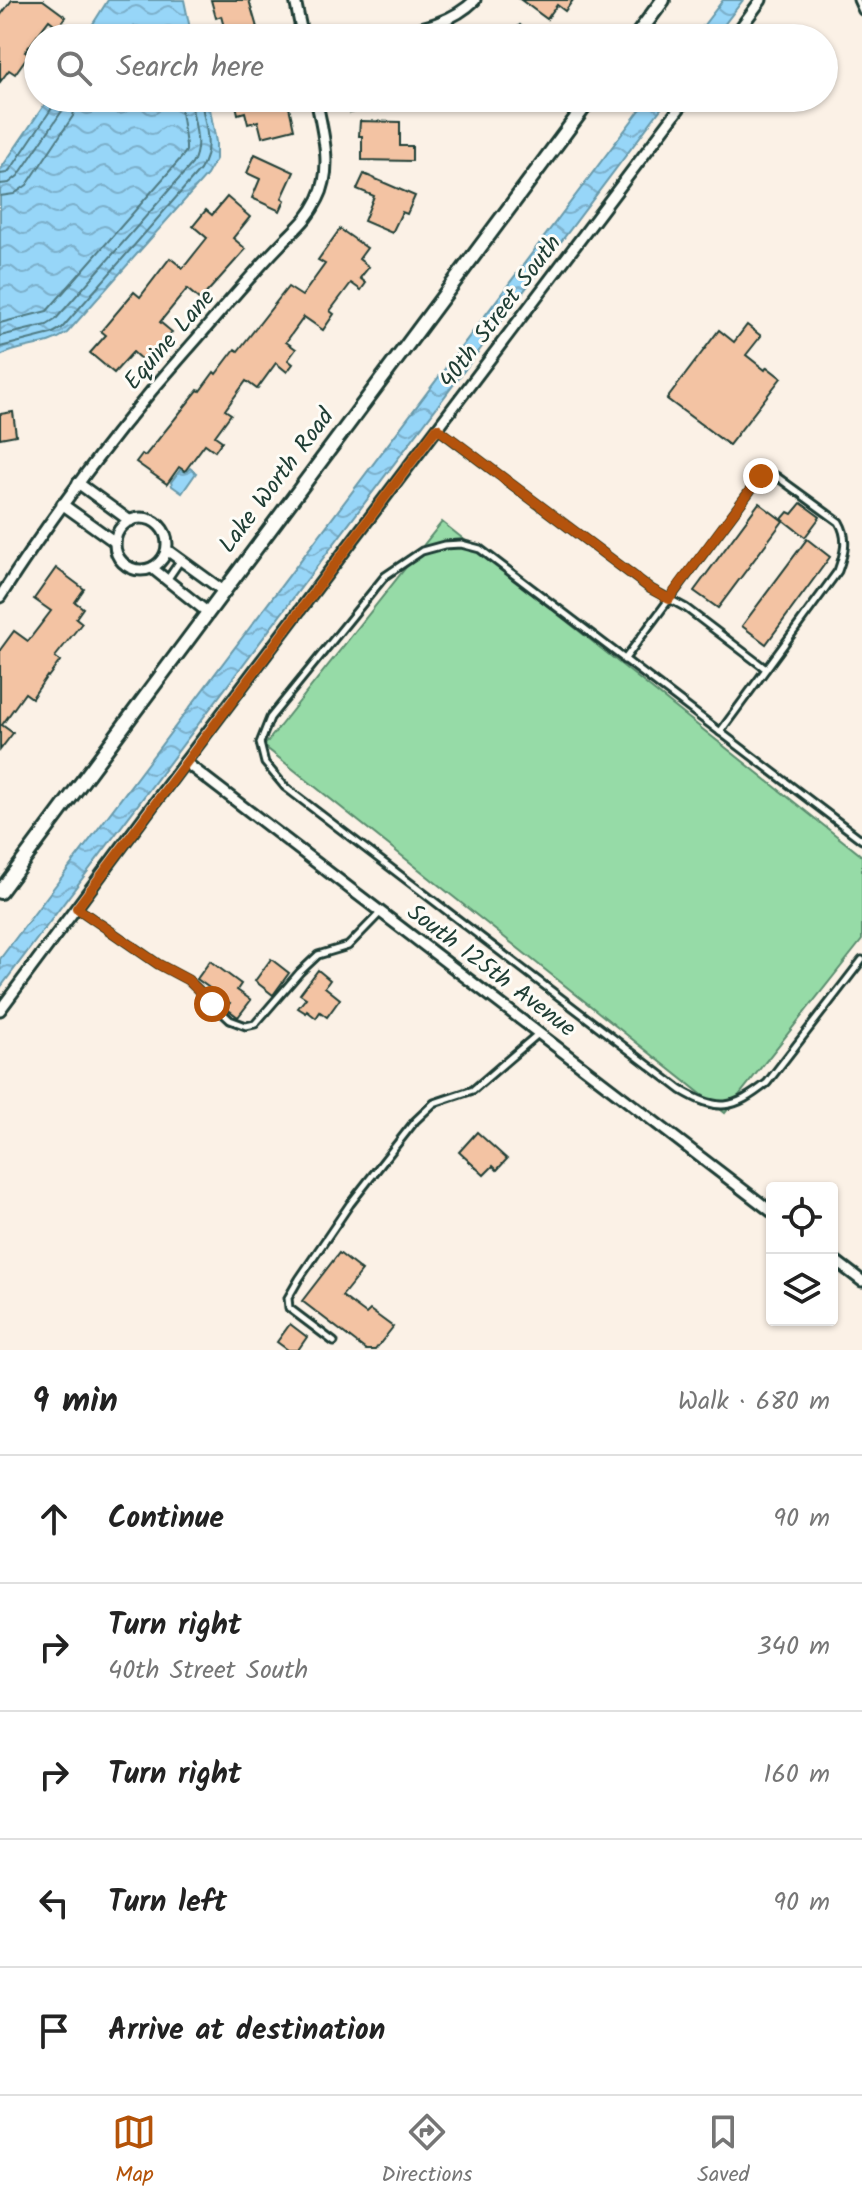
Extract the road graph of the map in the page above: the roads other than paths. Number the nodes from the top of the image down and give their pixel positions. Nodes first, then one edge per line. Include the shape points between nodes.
1 (295, 0) edge
2 (475, 0) edge
3 (663, 0) edge
4 (761, 0) edge
5 (857, 0) edge
6 (862, 11) edge
7 (300, 24) edge
8 (432, 24) edge
9 (645, 24) edge
10 (743, 24) edge
11 (319, 112) edge
12 (580, 112) edge
13 (676, 112) edge
14 (437, 428) junction
15 (78, 483) junction
16 (62, 504) junction
17 (130, 521) junction
18 (115, 542) junction
19 (167, 550) junction
20 (181, 560) junction
21 (152, 568) junction
22 (167, 580) junction
23 (222, 590) junction
24 (0, 597) edge
25 (669, 599) junction
26 (207, 612) junction
27 (624, 660) junction
28 (766, 669) junction
29 (720, 732) junction
30 (185, 762) junction
31 (862, 840) edge
32 (0, 892) edge
33 (77, 908) junction
34 (381, 912) junction
35 (862, 960) edge
36 (0, 1010) edge
37 (538, 1033) junction
38 (766, 1207) edge
39 (838, 1263) edge
40 (862, 1281) edge
41 (334, 1342) dead end

1 - 7 street
2 - 8 street
3 - 9 street
4 - 10 street
5 - 6 lane
11 - 15 street, Equine Lane via 326,166 320,196 304,223 174,364
12 - 23 street, Lake Worth Road
13 - 14 street, 40th Street South
14 - 25 lane
14 - 30 street, 40th Street South
15 - 16 street, Equine Lane
15 - 17 street
16 - 18 street
16 - 24 street, Equine Lane
17 - 18 street
17 - 19 street via 146,518 161,526
18 - 21 street via 126,566
19 - 20 street
19 - 21 street
20 - 22 lane
20 - 23 street
21 - 22 street
22 - 26 street
23 - 26 street, Lake Worth Road
25 - 27 lane
25 - 28 lane
25 - 28 lane via 761,476 776,476 839,522 845,548 838,571
26 - 32 street, Lake Worth Road
27 - 29 lane
27 - 35 lane via 480,549 461,544 422,551 385,576 270,718 260,743 265,763 285,787 702,1102 737,1103 767,1083
28 - 29 lane
29 - 31 lane
30 - 33 street, 40th Street South
30 - 34 street, South 125th Avenue
33 - 34 lane via 188,980 230,1020 246,1026 255,1024 318,955 348,946
33 - 36 street, 40th Street South
34 - 37 street, South 125th Avenue
37 - 38 street, South 125th Avenue
37 - 41 lane via 473,1090 434,1103 415,1121 299,1279 288,1298 289,1308
39 - 40 street

